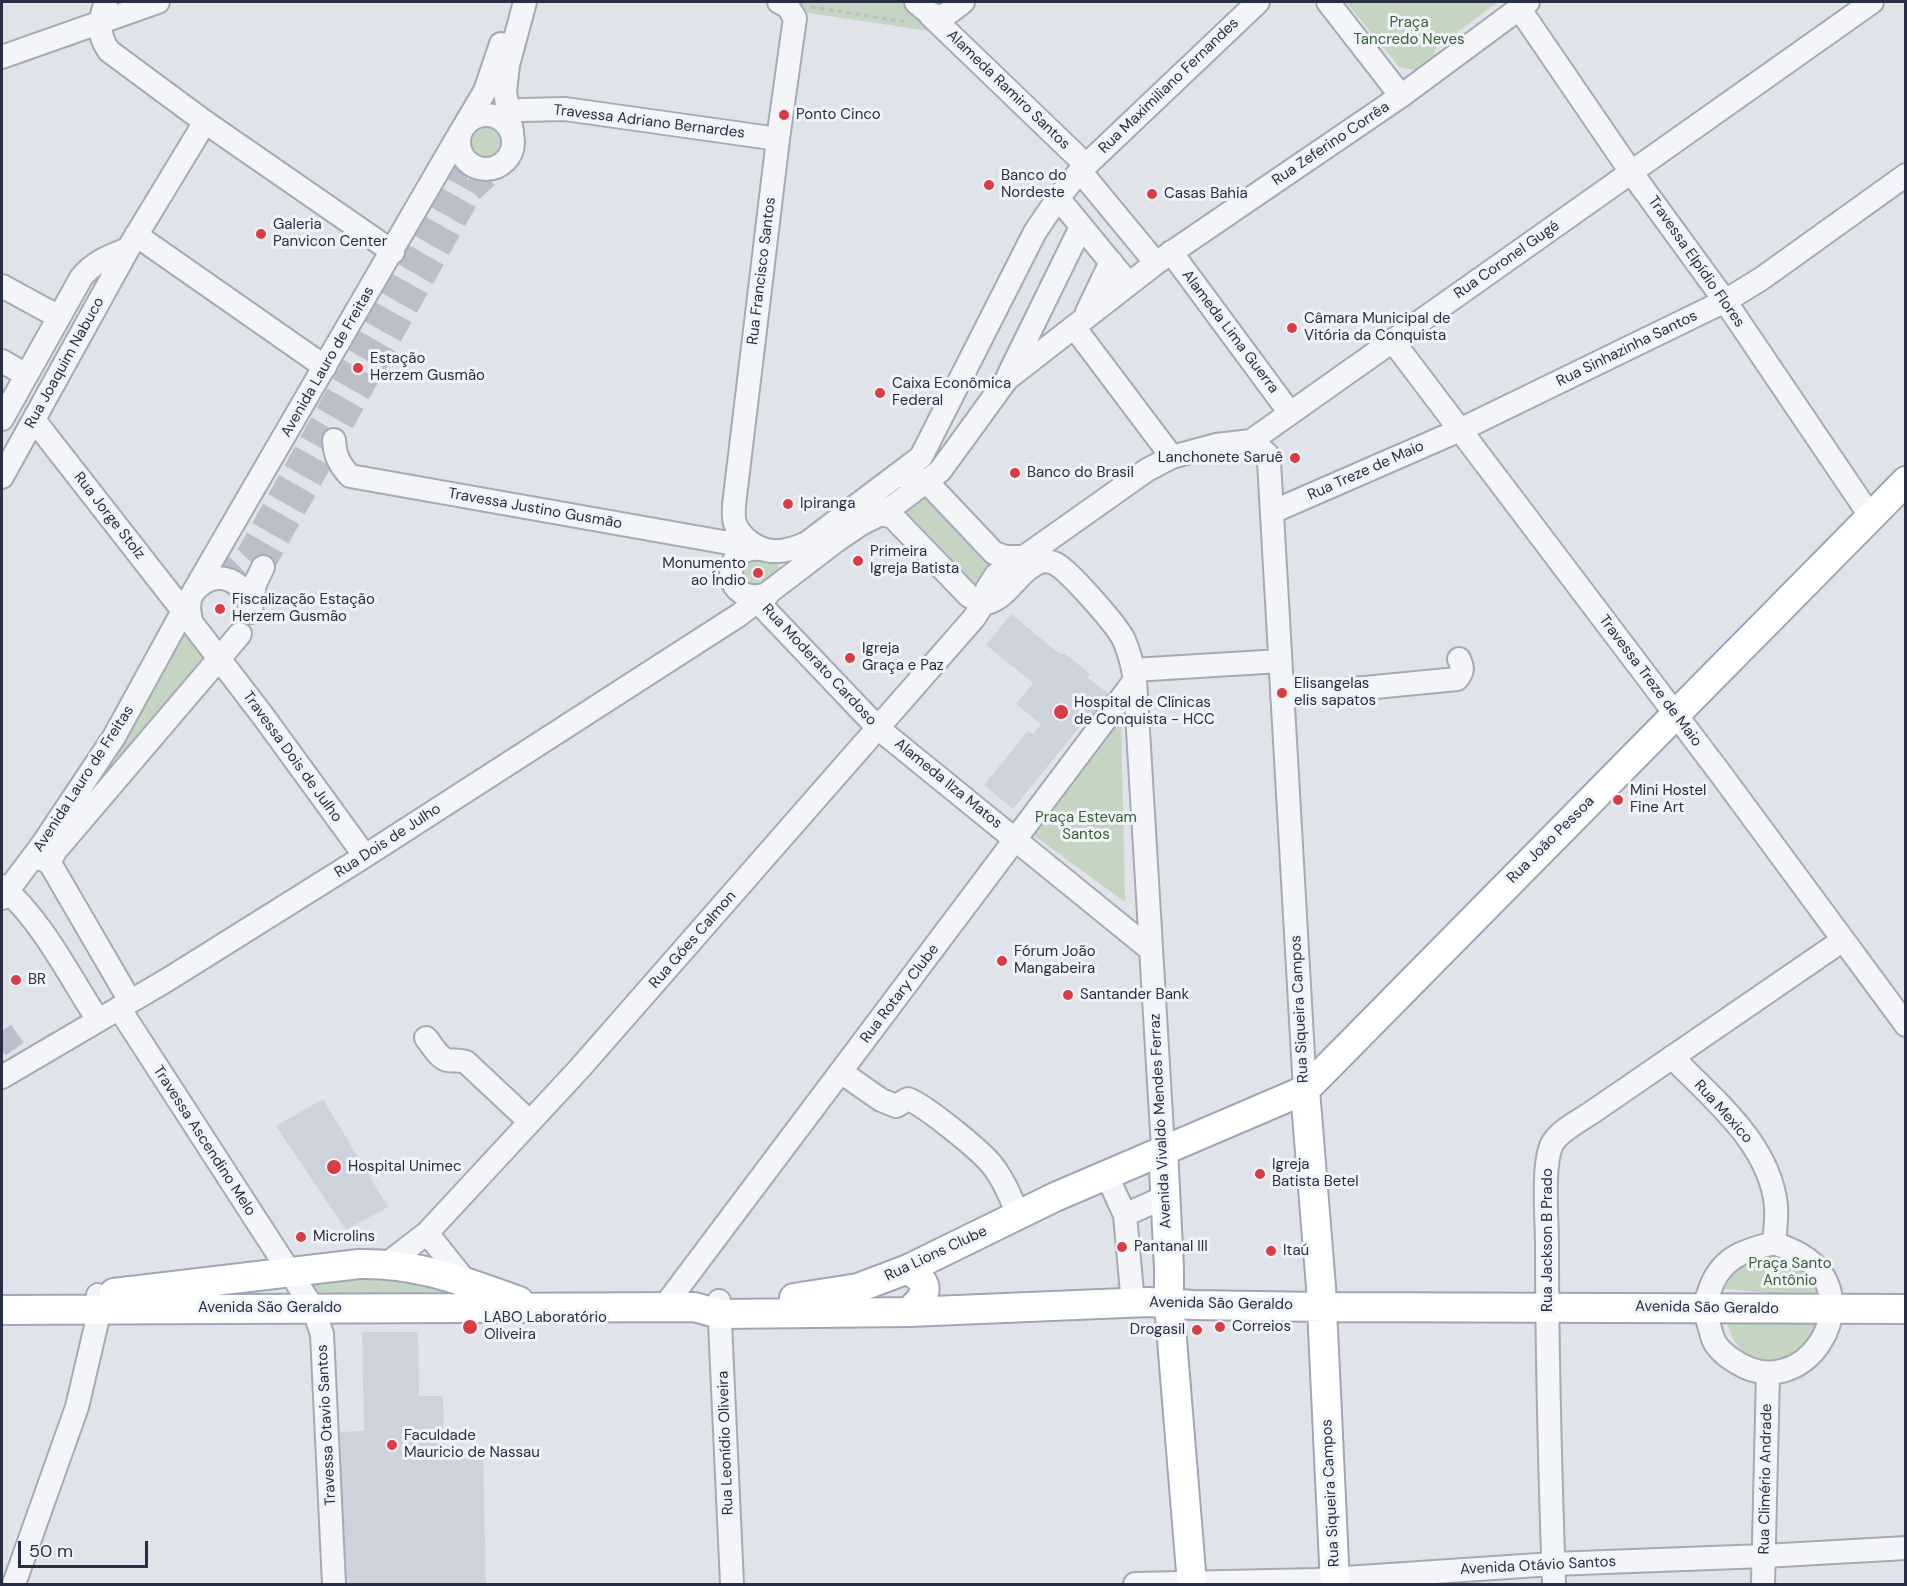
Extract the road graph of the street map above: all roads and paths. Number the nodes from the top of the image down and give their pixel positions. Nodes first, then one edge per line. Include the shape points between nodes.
1 (106, 2) edge
2 (158, 2) edge
3 (512, 2) edge
4 (525, 2) edge
5 (963, 2) edge
6 (1258, 2) edge
7 (1329, 2) edge
8 (1872, 2) edge
9 (785, 5) edge
10 (1523, 5) edge
11 (918, 13) edge
12 (99, 24) junction
13 (2, 57) edge
14 (1401, 96) junction
15 (521, 110) dead end
16 (205, 122) junction
17 (463, 128) junction
18 (513, 134) junction
19 (778, 139) junction
20 (1083, 168) junction
21 (1631, 172) junction
22 (1905, 175) edge
23 (1058, 198) junction
24 (1081, 227) junction
25 (132, 242) junction
26 (393, 252) junction
27 (1163, 258) junction
28 (1111, 262) junction
29 (1128, 283) junction
30 (2, 285) edge
31 (1725, 301) junction
32 (59, 317) junction
33 (1079, 323) junction
34 (1392, 340) junction
35 (2, 361) edge
36 (325, 367) junction
37 (26, 375) junction
38 (1007, 378) junction
39 (1290, 412) junction
40 (2, 419) edge
41 (34, 420) junction
42 (1460, 430) junction
43 (334, 440) dead end
44 (1251, 441) junction
45 (1172, 457) junction
46 (898, 476) junction
47 (2, 477) edge
48 (1905, 481) edge
49 (927, 482) junction
50 (1272, 512) junction
51 (885, 516) junction
52 (1871, 516) junction
53 (1062, 531) junction
54 (759, 548) junction
55 (1015, 557) junction
56 (263, 567) tunnel mouth
57 (1064, 570) junction
58 (767, 595) junction
59 (192, 597) junction
60 (983, 604) junction
61 (251, 612) junction
62 (240, 634) junction
63 (202, 635) junction
64 (220, 658) junction
65 (1459, 659) dead end
66 (1280, 661) junction
67 (1134, 675) junction
68 (1282, 696) junction
69 (1676, 714) junction
70 (879, 729) junction
71 (1016, 840) junction
72 (365, 856) junction
73 (41, 862) junction
74 (3, 892) edge
75 (1843, 940) junction
76 (1151, 950) junction
77 (125, 1004) junction
78 (98, 1020) junction
79 (1905, 1024) edge
80 (426, 1038) dead end
81 (1672, 1057) junction
82 (841, 1072) junction
83 (2, 1077) edge
84 (1305, 1090) junction
85 (530, 1122) junction
86 (1163, 1149) junction
87 (1107, 1176) junction
88 (1165, 1192) junction
89 (1018, 1215) junction
90 (1125, 1215) junction
91 (427, 1233) junction
92 (1774, 1243) junction
93 (388, 1263) junction
94 (908, 1269) junction
95 (289, 1274) junction
96 (470, 1295) junction
97 (2, 1296) edge
98 (99, 1302) junction
99 (1169, 1303) junction
100 (1133, 1304) junction
101 (1547, 1306) junction
102 (711, 1307) junction
103 (1322, 1307) junction
104 (313, 1308) junction
105 (663, 1308) junction
106 (1704, 1308) junction
107 (1905, 1309) edge
108 (2, 1310) edge
109 (1832, 1310) junction
110 (909, 1312) junction
111 (1768, 1373) junction
112 (1905, 1548) edge
113 (1764, 1556) junction
114 (1553, 1574) edge
115 (1335, 1581) edge
116 (1192, 1583) edge
117 (14, 1584) edge
118 (334, 1584) edge
119 (732, 1584) edge
120 (1135, 1584) edge
121 (1763, 1584) edge

1 - 12 street
2 - 12 street
3 - 17 street, Avenida Lauro de Freitas via 485,91
4 - 18 street via 508,65 506,92
5 - 11 street via 945,15
6 - 20 street, Rua Maximiliano Fernandes
7 - 14 street
8 - 21 street, Rua Coronel Gugé
9 - 11 path
9 - 19 street, Rua Francisco Santos via 795,18
10 - 14 street
10 - 21 street, Travessa Elpídio Flores
11 - 20 street, Alameda Ramiro Santos
12 - 13 street
12 - 16 street via 100,35 110,51
14 - 27 street, Rua Zeferino Corrêa
15 - 19 street, Travessa Adriano Bernardes via 565,109
16 - 25 street, Rua Joaquim Nabuco
16 - 26 street
17 - 18 street via 480,115 493,115 505,122
17 - 18 street via 460,149 466,160 488,169 509,157
17 - 26 street, Avenida Lauro de Freitas
19 - 54 street, Rua Francisco Santos via 734,505 734,522 740,533
20 - 23 street, Rua Maximiliano Fernandes
20 - 27 street, Alameda Ramiro Santos
21 - 31 street, Travessa Elpídio Flores
21 - 34 street, Rua Coronel Gugé
22 - 31 street, Rua Sinhazinha Santos
23 - 24 street
23 - 46 street, Rua Maximiliano Fernandes via 1035,232 921,457
24 - 28 street
24 - 38 street
25 - 32 street, Rua Joaquim Nabuco via 87,269
25 - 36 street
25 - 41 street, Rua Joaquim Nabuco
26 - 36 street, Avenida Lauro de Freitas
27 - 29 street, Rua Zeferino Corrêa
27 - 39 street, Alameda Lima Guerra
28 - 29 street
28 - 33 street
29 - 33 street, Rua Zeferino Corrêa
30 - 32 street
31 - 42 street, Rua Sinhazinha Santos
31 - 52 street, Travessa Elpídio Flores
32 - 37 street, Rua Joaquim Nabuco
33 - 38 street, Rua Zeferino Corrêa
33 - 45 street
34 - 39 street, Rua Coronel Gugé
34 - 42 street, Travessa Treze de Maio
35 - 37 street
36 - 59 street, Avenida Lauro de Freitas
37 - 40 street, Rua Joaquim Nabuco
38 - 49 street, Rua Dois de Julho via 940,471
39 - 44 street, Rua Coronel Gugé
41 - 47 street, Rua Joaquim Nabuco
41 - 59 street, Rua Jorge Stolz
42 - 50 street, Rua Treze de Maio
42 - 69 street, Travessa Treze de Maio
43 - 54 street, Travessa Justino Gusmão via 338,463 350,476
44 - 45 street via 1216,445
44 - 50 street, Rua Siqueira Campos via 1267,454
45 - 53 street
46 - 49 street via 910,475
46 - 54 street, Rua Maximiliano Fernandes via 807,543 784,551
48 - 52 main road, Rua João Pessoa
49 - 51 street, Rua Dois de Julho
49 - 55 street via 988,549 1001,557
50 - 66 street, Rua Siqueira Campos
51 - 58 street, Rua Dois de Julho via 836,541
51 - 60 street via 969,596
52 - 69 main road, Rua João Pessoa
53 - 55 street
53 - 57 street via 1053,546
54 - 58 street via 776,560 780,572
54 - 58 street via 740,554 731,576 735,586 747,596
55 - 60 street via 996,575
56 - 61 street via 255,584
57 - 60 street via 1053,562 1035,563 999,598
57 - 67 street, Avenida Vivaldo Mendes Ferraz via 1124,639
58 - 70 street, Rua Moderato Cardoso
58 - 72 street, Rua Dois de Julho
59 - 61 street via 210,580 230,580 246,592
59 - 63 street via 191,622
59 - 73 street, Avenida Lauro de Freitas
60 - 70 street, Rua Góes Calmon
61 - 62 street
62 - 63 street via 217,640
62 - 64 street, Avenida Lauro de Freitas
63 - 64 street, Travessa Dois de Julho
64 - 72 street, Travessa Dois de Julho
64 - 73 street, Avenida Lauro de Freitas via 50,860
65 - 68 street via 1463,668 1457,679
66 - 67 street
66 - 68 street, Rua Siqueira Campos
67 - 71 street, Rua Rotary Clube
67 - 76 street, Avenida Vivaldo Mendes Ferraz
68 - 84 street, Rua Siqueira Campos
69 - 75 street, Travessa Treze de Maio
69 - 84 main road, Rua João Pessoa
70 - 71 street, Alameda Ilza Matos
70 - 85 street, Rua Góes Calmon
71 - 76 street
71 - 82 street, Rua Rotary Clube
72 - 77 street, Rua Dois de Julho
73 - 74 street, Avenida Lauro de Freitas
73 - 77 street, Travessa Ascendino Melo
74 - 78 street via 20,902
75 - 79 street, Travessa Treze de Maio
75 - 81 street, Rua Jackson B Prado
76 - 86 street, Avenida Vivaldo Mendes Ferraz
77 - 78 street, Rua Dois de Julho
77 - 95 street, Travessa Ascendino Melo
78 - 83 street, Rua Dois de Julho via 19,1058
80 - 85 street via 441,1058 466,1062
81 - 92 street, Rua Mexico via 1741,1129 1760,1158 1772,1184 1776,1206
81 - 101 street, Rua Jackson B Prado via 1568,1129 1552,1145 1546,1193
82 - 89 street via 881,1100 896,1106 908,1100 916,1102 939,1119 991,1164
82 - 105 street, Rua Rotary Clube
84 - 86 main road, Rua João Pessoa
84 - 103 main road, Rua Siqueira Campos
85 - 91 street, Rua Góes Calmon
86 - 87 main road, Rua Lions Clube
86 - 88 main road, Avenida Vivaldo Mendes Ferraz
87 - 89 main road, Rua Lions Clube
87 - 90 street
88 - 90 street via 1158,1200
88 - 99 main road, Avenida Vivaldo Mendes Ferraz
89 - 94 main road, Rua Lions Clube
90 - 100 street
91 - 93 street, Rua Góes Calmon
91 - 96 street
92 - 106 street via 1728,1261 1713,1278
92 - 109 street via 1808,1259 1831,1294
93 - 95 main road, Avenida São Geraldo
93 - 96 main road, Avenida São Geraldo via 429,1270
94 - 102 main road, Rua Lions Clube via 858,1288 805,1298
94 - 110 main road via 924,1282 926,1291
95 - 98 main road, Avenida São Geraldo
95 - 104 street, Travessa Otavio Santos
96 - 104 main road, Avenida São Geraldo
96 - 105 main road, Avenida São Geraldo via 538,1307
97 - 98 main road, Avenida São Geraldo
98 - 104 main road, Avenida São Geraldo
98 - 108 main road, Avenida São Geraldo
98 - 117 street via 77,1407
99 - 100 main road, Avenida São Geraldo
99 - 103 main road, Avenida São Geraldo
99 - 116 main road, Avenida Vivaldo Mendes Ferraz
100 - 110 main road, Avenida São Geraldo
101 - 103 main road, Avenida São Geraldo
101 - 106 main road, Avenida São Geraldo
101 - 114 street, Rua Jackson B Prado
102 - 105 main road, Avenida São Geraldo
102 - 110 main road, Avenida São Geraldo
102 - 119 street, Rua Leonídio Oliveira
103 - 115 main road, Rua Siqueira Campos
104 - 118 street, Travessa Otavio Santos via 322,1334
106 - 109 main road, Avenida São Geraldo
106 - 111 street via 1713,1340 1726,1356 1744,1368
107 - 109 main road, Avenida São Geraldo
109 - 111 street via 1818,1346 1799,1366
111 - 113 street, Rua Climério Andrade
112 - 113 street, Avenida Otávio Santos
113 - 114 street, Avenida Otávio Santos
113 - 121 street, Rua Climério Andrade
114 - 115 street, Avenida Otávio Santos
115 - 116 street, Avenida Otávio Santos
116 - 120 street, Avenida Otávio Santos

